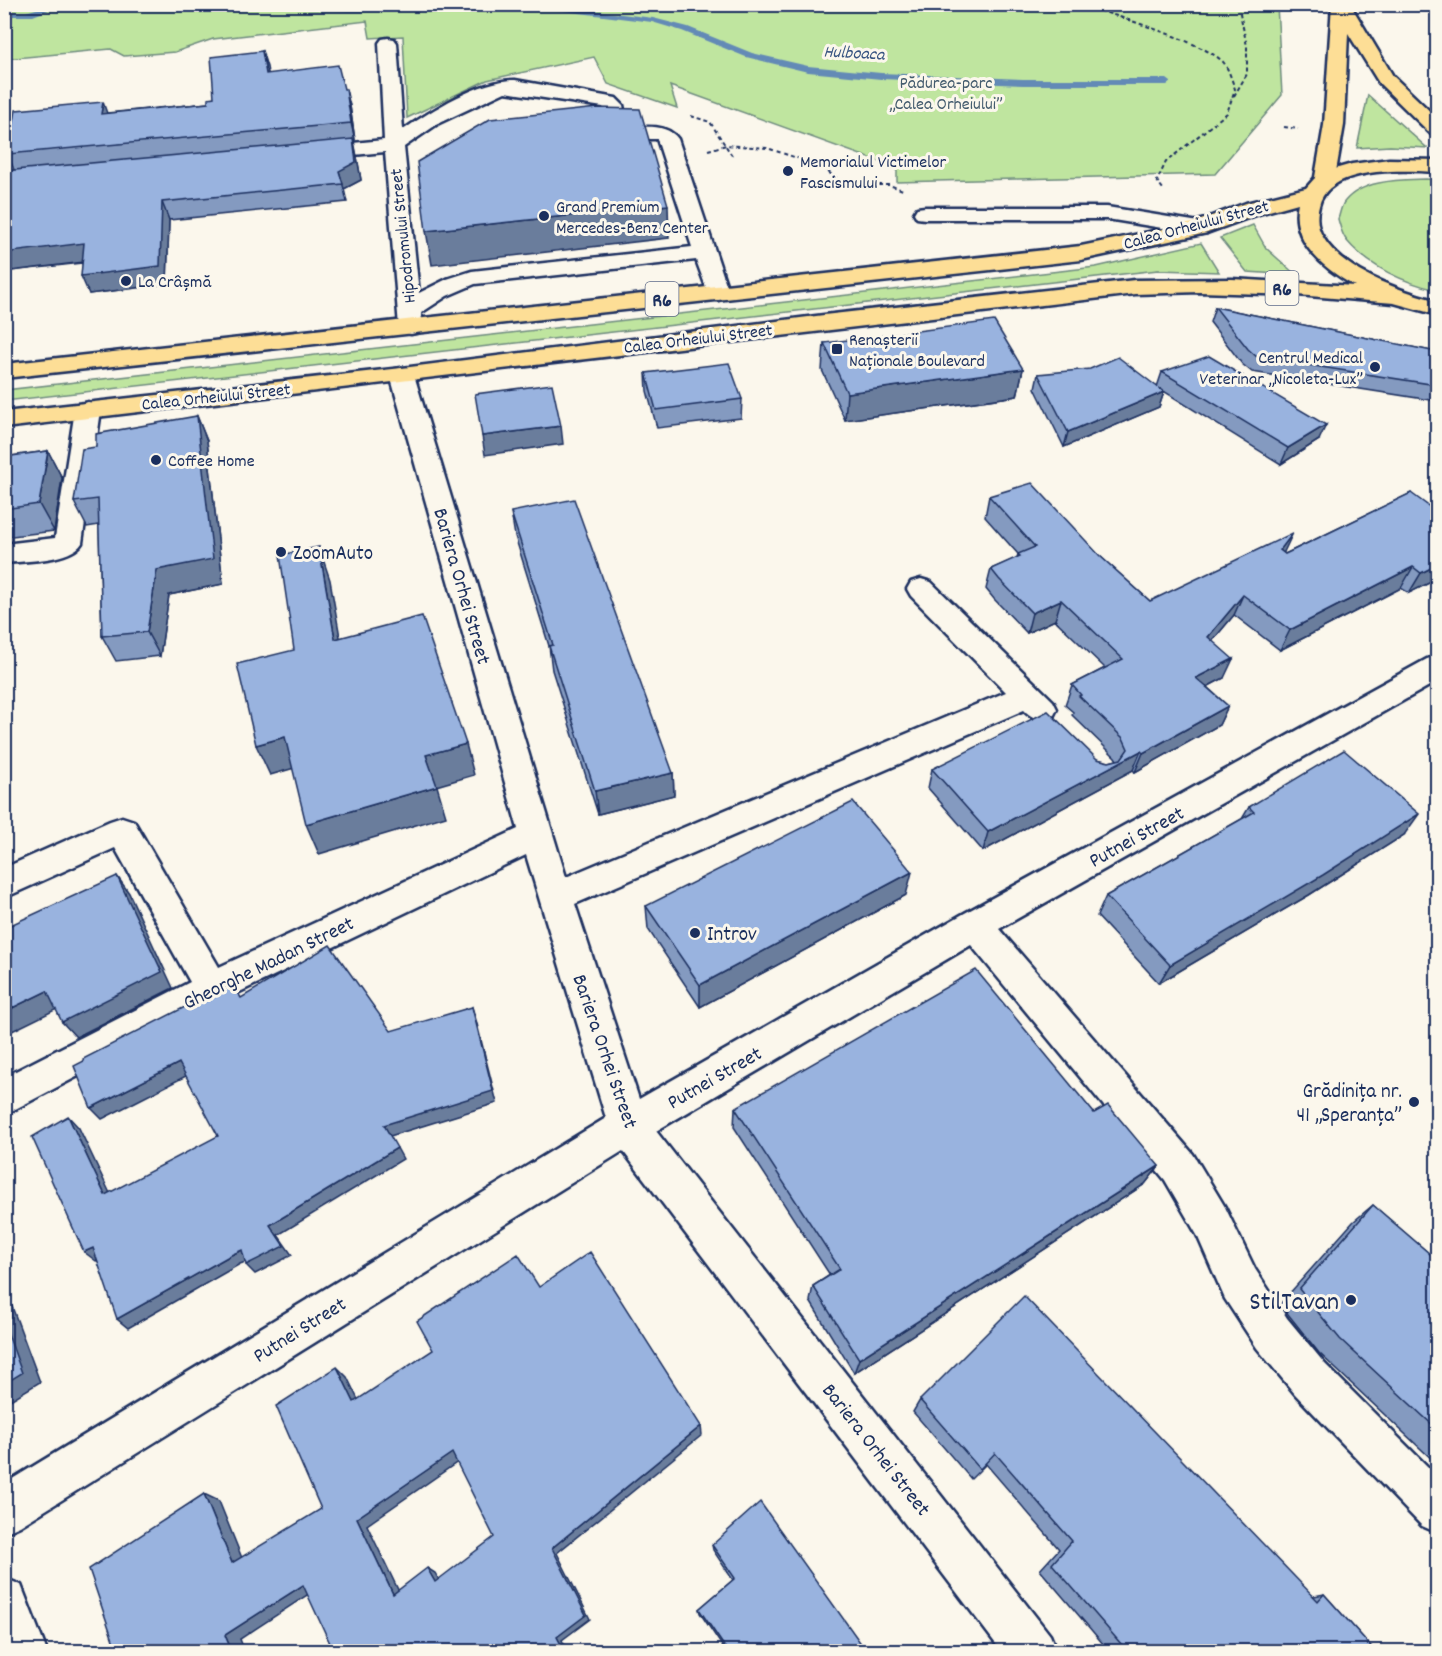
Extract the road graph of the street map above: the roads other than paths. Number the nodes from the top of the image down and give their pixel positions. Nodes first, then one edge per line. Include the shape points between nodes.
1 (1341, 6) edge
2 (388, 43) dead end
3 (1437, 129) edge
4 (394, 145) junction
5 (287, 155) edge
6 (1437, 166) edge
7 (1318, 188) junction
8 (925, 213) road end
9 (1199, 228) junction
10 (705, 252) junction
11 (718, 293) junction
12 (1393, 296) junction
13 (1437, 308) edge
14 (410, 319) junction
15 (4, 371) edge
16 (402, 375) junction
17 (88, 410) junction
18 (4, 420) edge
19 (4, 554) edge
20 (921, 590) dead end
21 (1437, 667) edge
22 (1028, 695) junction
23 (1060, 727) edge
24 (536, 835) junction
25 (4, 884) edge
26 (555, 897) junction
27 (975, 925) junction
28 (212, 988) junction
29 (4, 1097) edge
30 (628, 1126) junction
31 (4, 1510) edge
32 (1437, 1510) edge
33 (4, 1602) edge
34 (23, 1652) edge
35 (1034, 1652) edge

1 - 3 main road, R6 via 1386,79
1 - 7 main road, R6 via 1334,125
2 - 4 street, Hipodromului Street
4 - 5 street, Hipodromului Street
4 - 10 street via 432,119 502,87 609,102 614,110 605,119 609,135 658,133 668,139
4 - 14 street, Hipodromului Street
6 - 7 main road, R6 via 1379,165 1347,172
7 - 9 main road, Calea Orheiului Street / R6
7 - 12 main road, R6 via 1305,217 1316,244 1347,272
8 - 9 street via 1107,213
9 - 11 main road, Calea Orheiului Street / R6 via 1081,253
10 - 11 street
10 - 14 street via 472,278 426,297
11 - 14 main road, Calea Orheiului Street / R6
12 - 13 main road, R6
12 - 16 main road, Calea Orheiului Street / R6 via 1170,284
14 - 15 main road, Calea Orheiului Street / R6
16 - 17 main road, Calea Orheiului Street / R6
16 - 24 street, Bariera Orhei Street
17 - 18 main road, Calea Orheiului Street / R6
17 - 19 street via 69,543
20 - 22 street
21 - 27 street, Putnei Street
22 - 23 street
22 - 26 street
24 - 26 street, Bariera Orhei Street
24 - 28 street, Gheorghe Madan Street
25 - 28 street via 122,830
26 - 30 street, Bariera Orhei Street
27 - 30 street, Putnei Street
27 - 32 street via 1179,1167 1211,1221 1240,1284 1272,1333 1310,1379
28 - 29 street, Gheorghe Madan Street
30 - 31 street, Putnei Street
30 - 35 street, Bariera Orhei Street
33 - 34 street

